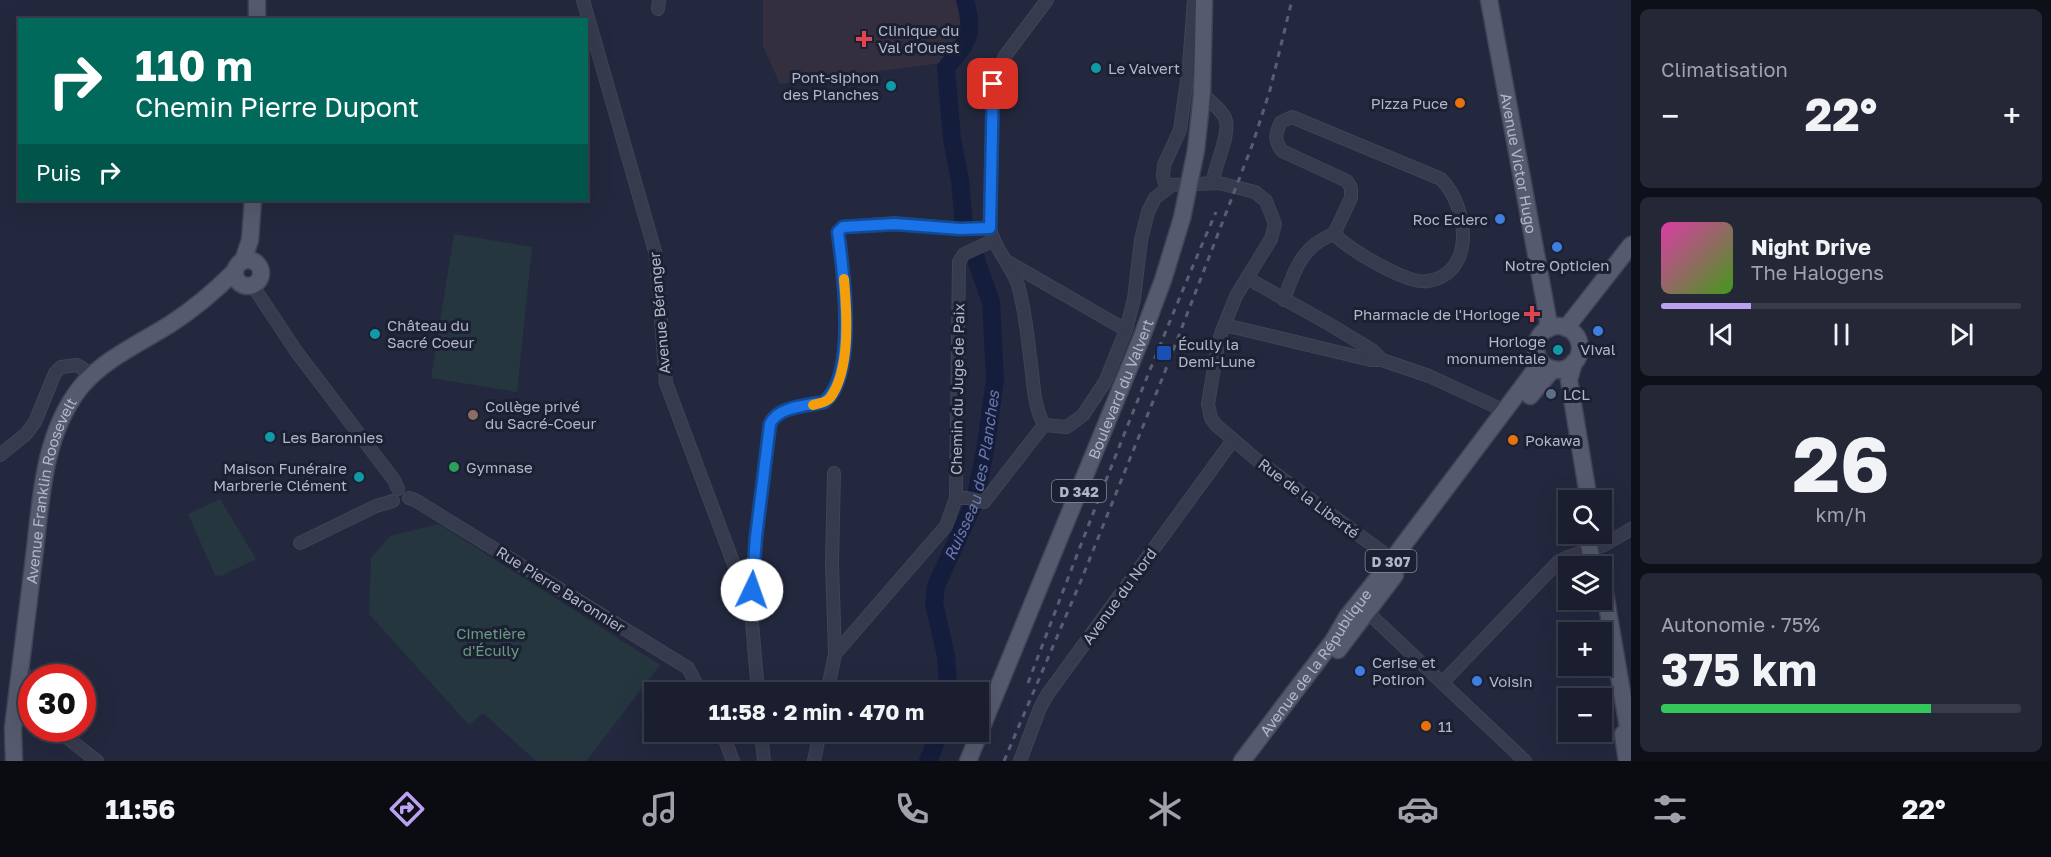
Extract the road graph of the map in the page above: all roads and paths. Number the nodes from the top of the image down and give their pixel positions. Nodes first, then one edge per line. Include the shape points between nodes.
1 (257, 0) edge
2 (583, 0) edge
3 (1047, 0) edge
4 (1194, 0) edge
5 (1204, 0) edge
6 (1489, 0) edge
7 (1495, 0) edge
8 (257, 18) edge
9 (1202, 94) junction
10 (1213, 182) junction
11 (1166, 188) junction
12 (253, 201) edge
13 (986, 229) junction
14 (1334, 234) junction
15 (989, 242) junction
16 (1631, 245) edge
17 (1631, 261) edge
18 (1008, 262) junction
19 (246, 273) junction
20 (1247, 278) junction
21 (1284, 300) junction
22 (1225, 325) junction
23 (1558, 328) junction
24 (1126, 330) junction
25 (1579, 342) junction
26 (1382, 360) junction
27 (1574, 362) junction
28 (1550, 367) junction
29 (93, 375) junction
30 (1505, 411) junction
31 (1044, 425) junction
32 (1233, 440) junction
33 (0, 455) edge
34 (834, 473) dead end
35 (1582, 490) edge
36 (1583, 490) edge
37 (396, 495) junction
38 (962, 498) junction
39 (1631, 529) edge
40 (1612, 536) edge
41 (300, 543) dead end
42 (1592, 544) edge
43 (1393, 560) junction
44 (751, 610) junction
45 (1602, 610) edge
46 (1607, 610) edge
47 (1366, 611) junction
48 (835, 654) junction
49 (21, 664) edge
50 (695, 682) edge
51 (757, 682) edge
52 (829, 682) edge
53 (1443, 682) junction
54 (18, 689) edge
55 (1627, 740) edge
56 (73, 742) edge
57 (726, 742) edge
58 (762, 742) edge
59 (818, 742) edge
60 (14, 761) edge
61 (97, 761) edge
62 (733, 761) edge
63 (764, 761) edge
64 (814, 761) edge
65 (968, 761) edge
66 (1020, 761) edge
67 (1242, 761) edge
68 (1255, 761) edge
69 (1525, 761) edge
70 (1628, 761) edge

1 - 8 main road
2 - 44 street, Avenue Béranger via 656,255 666,383
3 - 13 street via 1005,56 993,84
4 - 11 street via 1181,119 1174,147 1164,165
5 - 9 main road, Boulevard du Valvert / D 342
6 - 23 main road, Avenue Victor Hugo via 1548,319
7 - 23 main road, Avenue Victor Hugo
9 - 10 street via 1224,115 1227,126
9 - 65 main road, Boulevard du Valvert / D 342, bridge via 1182,218 1163,280
10 - 11 street
10 - 20 street via 1255,192 1273,213 1271,239
11 - 24 street via 1148,212
12 - 19 main road
13 - 15 street
13 - 44 street via 895,224 843,227 838,232 847,331 841,369 824,402 780,412 770,424
14 - 14 street via 1364,256 1410,280 1427,282 1456,265 1463,248 1464,229 1450,188 1441,179 1292,117 1281,122 1276,144 1282,151 1347,181 1352,188
14 - 21 street via 1319,239 1306,254 1292,276
15 - 18 street
15 - 38 street, Chemin du Juge de Paix via 964,255 959,262
16 - 23 main road
17 - 25 main road via 1586,322
18 - 24 street
18 - 31 street via 1022,302 1036,410
19 - 29 main road, Avenue Franklin Roosevelt
19 - 37 street via 296,351 394,480
20 - 21 street
20 - 22 street
21 - 26 street via 1372,350
22 - 26 street
22 - 32 street, Rue de la Liberté via 1218,344 1208,409 1216,425
23 - 25 main road via 1574,333
23 - 28 main road via 1538,338 1536,344 1536,351
24 - 31 street via 1105,382 1083,416 1067,428
25 - 27 main road
26 - 30 street via 1429,376
27 - 28 main road
27 - 36 main road via 1569,380
28 - 30 main road, Avenue de la République / D 307
28 - 35 main road via 1561,378
28 - 43 main road, Avenue de la République / D 307
29 - 33 street via 77,365 61,367 35,422
29 - 49 main road, Avenue Franklin Roosevelt via 80,388 58,426 49,452
30 - 43 main road, Avenue de la République / D 307
31 - 38 street via 984,501
32 - 43 street, Rue de la Liberté
32 - 66 street, Avenue du Nord via 1047,695
34 - 48 street
37 - 41 street
37 - 50 street, Rue Pierre Baronnier via 398,505 409,498 415,500 688,668
38 - 48 street, Chemin du Juge de Paix via 946,526
39 - 40 street
42 - 53 street via 1558,562
43 - 47 main road, Avenue de la République / D 307
44 - 51 street, Avenue Béranger
45 - 55 main road via 1614,701
46 - 55 main road
47 - 53 street
47 - 67 main road, Avenue de la République / D 307 via 1333,641
47 - 68 main road, Avenue de la République / D 307
48 - 52 street, Chemin du Juge de Paix
53 - 69 street
54 - 60 main road, Avenue Franklin Roosevelt
55 - 70 main road
56 - 61 street
57 - 62 street
58 - 63 street
59 - 64 street

